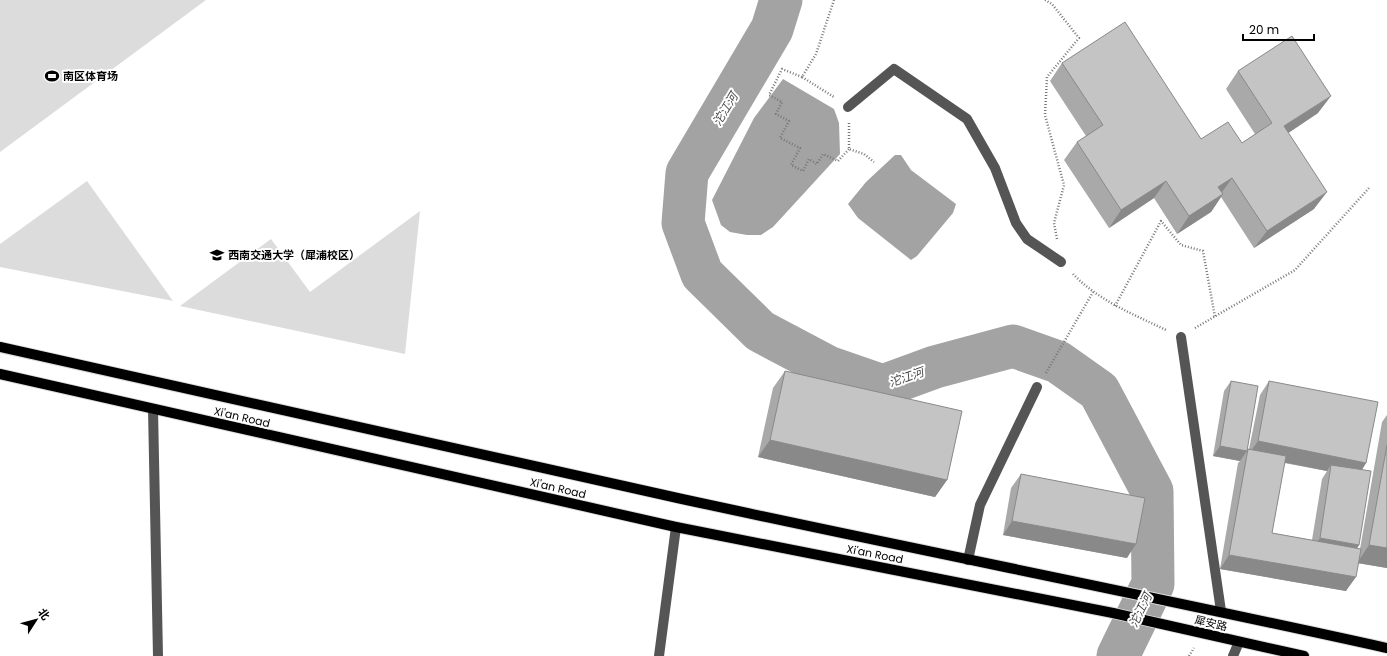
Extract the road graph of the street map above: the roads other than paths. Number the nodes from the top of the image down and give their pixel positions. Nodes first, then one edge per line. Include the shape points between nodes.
1 (848, 106) road end
2 (1061, 262) road end
3 (1181, 337) road end
4 (0, 347) edge
5 (0, 374) edge
6 (1037, 387) road end
7 (153, 409) junction
8 (676, 527) junction
9 (968, 560) junction
10 (1221, 611) junction
11 (1113, 613) joint
12 (1239, 642) junction
13 (1387, 648) edge
14 (158, 656) edge
15 (659, 656) edge
16 (1233, 656) edge
17 (1304, 656) edge

1 - 2 street via 894,69 967,120 995,168 1016,223 1028,239
3 - 10 street
4 - 9 main road, Xi'an Road via 673,498
5 - 7 main road, Xi'an Road
6 - 9 street via 980,505
7 - 8 main road, Xi'an Road
7 - 14 street
8 - 11 main road, Xi'an Road
8 - 15 street
9 - 10 main road, Xi'an Road
10 - 13 main road, Xi'an Road
11 - 12 main road, 犀安路
12 - 16 street
12 - 17 main road, 犀安路

